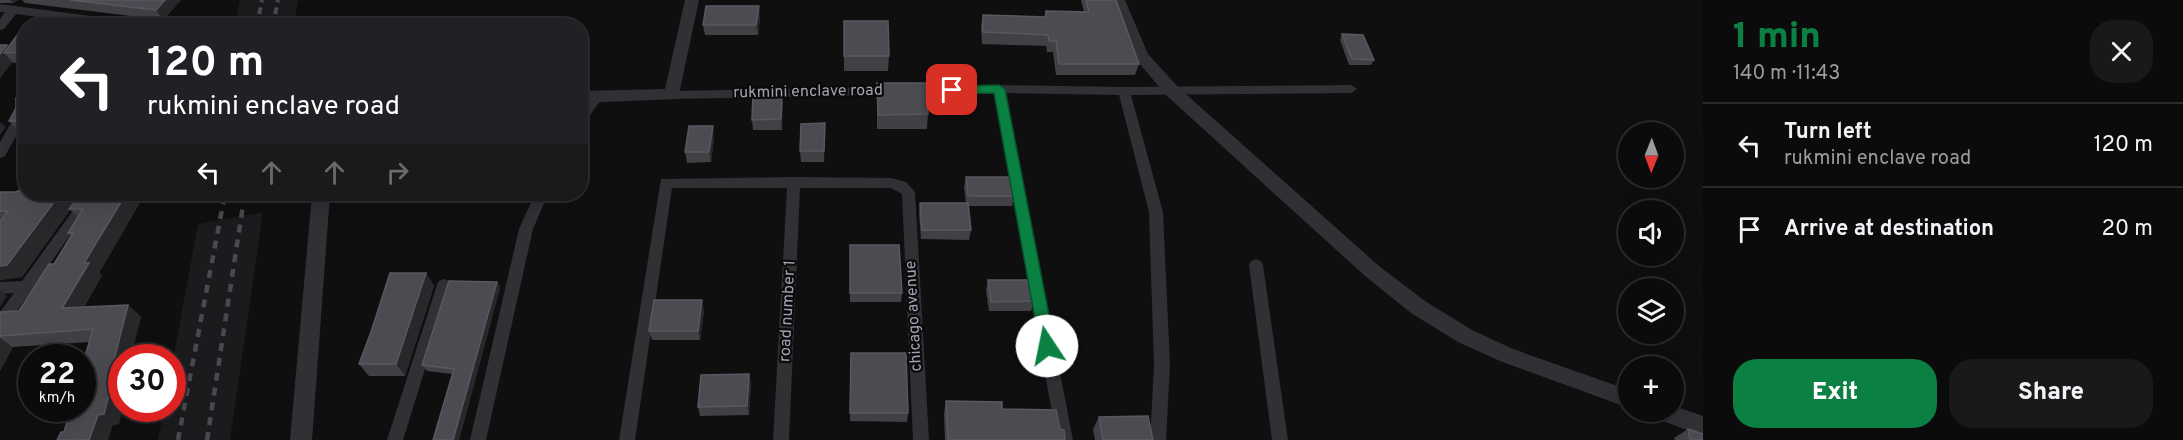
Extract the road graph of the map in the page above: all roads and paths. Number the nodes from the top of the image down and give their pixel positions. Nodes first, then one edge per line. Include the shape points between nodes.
1 (692, 0) edge
2 (1118, 0) edge
3 (0, 8) edge
4 (13, 10) junction
5 (52, 18) edge
6 (0, 26) edge
7 (999, 89) junction
8 (1352, 89) dead end
9 (1124, 91) junction
10 (1173, 92) junction
11 (672, 95) junction
12 (598, 96) junction
13 (588, 97) edge
14 (588, 109) edge
15 (18, 121) edge
16 (0, 153) edge
17 (794, 182) junction
18 (87, 201) edge
19 (320, 201) edge
20 (538, 201) edge
21 (1256, 265) dead end
22 (444, 285) dead end
23 (24, 287) junction
24 (0, 288) edge
25 (0, 324) edge
26 (1618, 395) edge
27 (1684, 419) edge
28 (1703, 426) edge
29 (301, 440) edge
30 (395, 440) edge
31 (478, 440) edge
32 (627, 440) edge
33 (781, 440) edge
34 (921, 440) edge
35 (1065, 440) edge
36 (1158, 440) edge
37 (1280, 440) edge

1 - 11 street
2 - 10 street via 1141,56
3 - 4 street
4 - 5 street
4 - 6 street
7 - 9 street, rukmini enclave road
7 - 11 street, rukmini enclave road
7 - 35 street
8 - 10 street, rukmini enclave road
9 - 10 street, rukmini enclave road
9 - 36 street via 1156,212 1162,365
10 - 26 street via 1372,271 1418,307 1465,336 1507,355
11 - 12 street
12 - 13 street
12 - 14 street
15 - 16 street
17 - 32 street via 666,183
17 - 33 street, road number 1
17 - 34 street, chicago avenue via 891,183 908,192
18 - 23 street
19 - 29 street
20 - 31 street via 526,229
21 - 37 street
22 - 30 street
23 - 24 street
23 - 25 street
27 - 28 street

